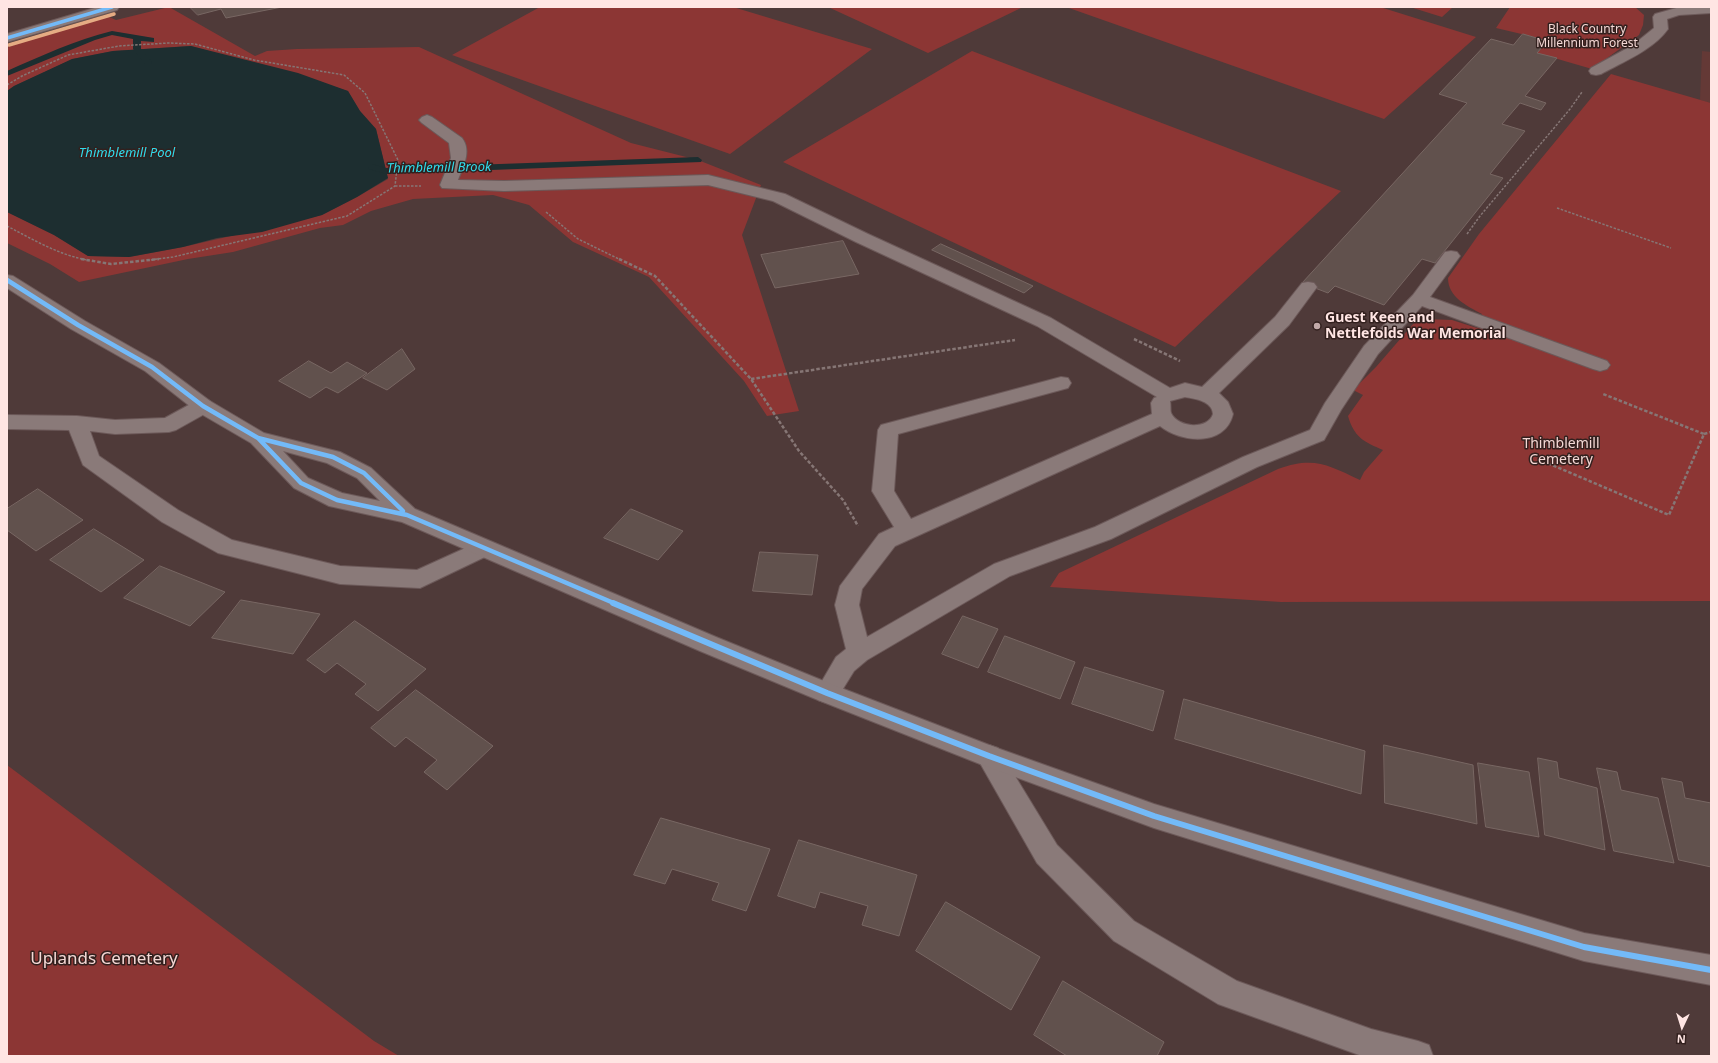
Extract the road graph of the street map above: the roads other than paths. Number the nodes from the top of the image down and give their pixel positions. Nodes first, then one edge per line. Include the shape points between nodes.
1 (112, 7) edge
2 (1711, 9) edge
3 (7, 38) edge
4 (1596, 71) road end
5 (427, 120) dead end
6 (1451, 256) road end
7 (7, 280) edge
8 (1308, 287) dead end
9 (1420, 299) junction
10 (1600, 365) dead end
11 (1061, 383) dead end
12 (1206, 394) junction
13 (1168, 395) junction
14 (203, 406) junction
15 (1163, 417) junction
16 (7, 422) edge
17 (77, 423) junction
18 (258, 438) junction
19 (407, 515) junction
20 (908, 530) junction
21 (483, 548) junction
22 (859, 652) junction
23 (827, 693) junction
24 (989, 756) junction
25 (1711, 970) edge
26 (1418, 1056) edge

1 - 3 main road
2 - 4 main road via 1686,10 1660,17 1661,29 1652,38
5 - 13 main road via 457,141 459,158 448,185 504,186 708,180 779,197 1044,322
6 - 9 main road
7 - 14 main road via 78,325 152,367
8 - 12 main road via 1282,321
9 - 10 main road
9 - 22 main road via 1371,350 1317,435 1250,462 1103,533 1002,570
11 - 20 main road via 888,430 883,491
12 - 13 main road via 1185,390
12 - 15 main road via 1221,408 1223,415 1216,428 1207,431 1188,431 1177,428
13 - 15 main road via 1162,400 1160,407
14 - 17 main road via 169,425 115,427
14 - 18 main road
15 - 20 main road
16 - 17 main road
17 - 21 main road via 90,460 170,516 226,547 340,575 420,579
18 - 19 main road via 333,457 364,473
18 - 19 main road via 301,483 337,500
19 - 21 main road
20 - 22 main road via 887,540 851,586 847,605
21 - 23 main road
22 - 23 main road via 845,664
23 - 24 main road
24 - 25 main road via 1163,819 1584,947
24 - 26 main road via 1047,854 1124,931 1229,993 1371,1044

